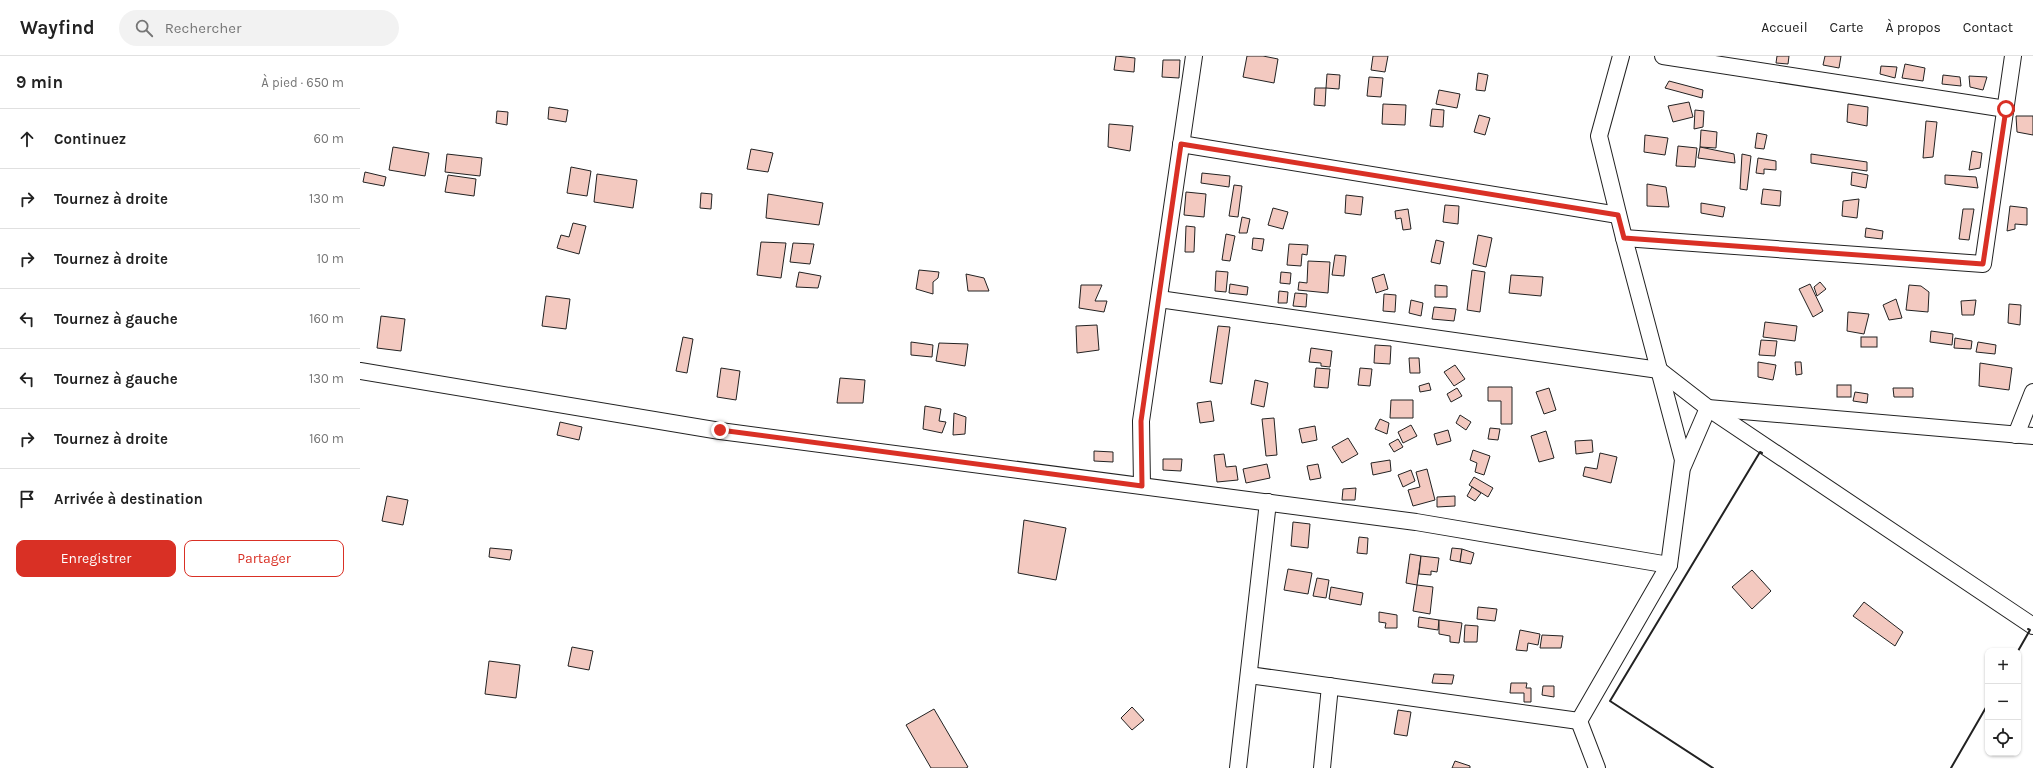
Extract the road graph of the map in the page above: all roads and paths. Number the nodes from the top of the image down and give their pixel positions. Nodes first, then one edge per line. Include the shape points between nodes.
1 (1194, 56) edge
2 (1621, 56) edge
3 (1663, 56) edge
4 (2013, 56) edge
5 (2006, 109) junction
6 (1181, 144) junction
7 (1618, 215) junction
8 (1624, 238) junction
9 (1159, 299) junction
10 (1659, 370) junction
11 (360, 371) edge
12 (2033, 392) edge
13 (1708, 408) junction
14 (2016, 435) junction
15 (2033, 436) edge
16 (1682, 467) junction
17 (1142, 486) junction
18 (1268, 502) junction
19 (1669, 565) junction
20 (2033, 626) edge
21 (1249, 675) junction
22 (1330, 686) junction
23 (1579, 721) junction
24 (1238, 768) edge
25 (1322, 768) edge
26 (1597, 768) edge

1 - 6 street
2 - 7 street via 1599,136
3 - 5 street
4 - 5 street
5 - 8 street via 1983,264
6 - 7 street
6 - 9 street
7 - 8 street
8 - 10 street
9 - 10 street
9 - 17 street via 1141,421
10 - 13 street
10 - 16 street via 1683,460
11 - 17 street via 720,430
12 - 14 street
13 - 14 street
13 - 16 street
13 - 20 street
14 - 15 street
16 - 19 street
17 - 18 street
18 - 19 street via 1416,522
18 - 21 street
19 - 23 street
21 - 22 street
21 - 24 street
22 - 23 street
22 - 25 street
23 - 26 street

